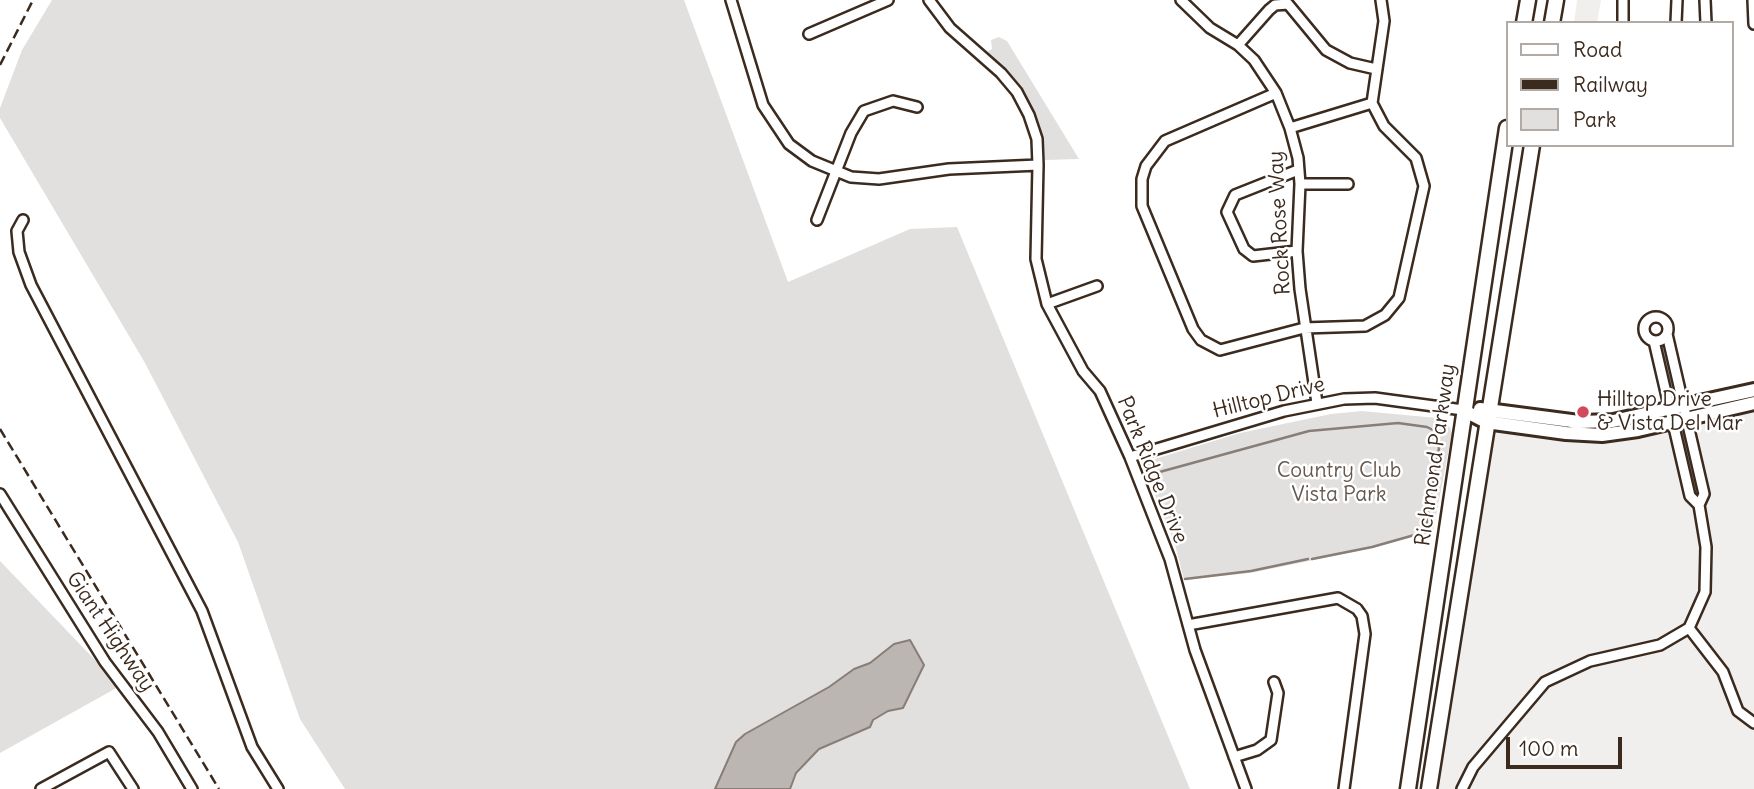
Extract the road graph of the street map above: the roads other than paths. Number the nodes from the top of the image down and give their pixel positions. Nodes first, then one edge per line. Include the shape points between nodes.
1 (732, 0) edge
2 (888, 0) edge
3 (929, 0) edge
4 (1181, 0) edge
5 (1381, 0) edge
6 (1528, 0) edge
7 (1556, 0) edge
8 (1623, 0) edge
9 (1676, 0) edge
10 (1705, 0) edge
11 (1754, 0) edge
12 (1524, 21) edge
13 (1552, 21) edge
14 (1623, 21) edge
15 (1676, 21) edge
16 (1706, 21) edge
17 (1754, 24) edge
18 (809, 34) dead end
19 (1238, 45) junction
20 (1376, 69) junction
21 (1276, 93) junction
22 (1372, 103) junction
23 (917, 107) dead end
24 (1290, 128) junction
25 (1506, 134) edge
26 (1532, 147) edge
27 (1038, 165) junction
28 (1298, 170) junction
29 (836, 172) junction
30 (1300, 184) junction
31 (1348, 184) dead end
32 (23, 220) dead end
33 (817, 220) dead end
34 (1297, 251) junction
35 (1097, 286) dead end
36 (1047, 304) junction
37 (1304, 328) junction
38 (1667, 334) junction
39 (1654, 341) junction
40 (1754, 390) edge
41 (1317, 403) junction
42 (1754, 403) edge
43 (1671, 409) junction
44 (1462, 410) junction
45 (1686, 412) junction
46 (1488, 415) junction
47 (1673, 423) junction
48 (1130, 457) junction
49 (0, 494) edge
50 (1699, 505) junction
51 (1188, 625) junction
52 (1689, 628) junction
53 (1274, 682) dead end
54 (1754, 723) edge
55 (1234, 757) junction
56 (41, 789) edge
57 (133, 789) edge
58 (192, 789) edge
59 (278, 789) edge
60 (1246, 789) edge
61 (1344, 789) edge
62 (1408, 789) edge
63 (1429, 789) edge
64 (1462, 789) edge

1 - 29 street via 770,119 789,144
2 - 18 street
3 - 27 street, Park Ridge Drive via 950,28 1017,92 1037,139
4 - 19 street, Rock Rose Way via 1210,28
5 - 20 street via 1384,21
6 - 12 highway
7 - 13 highway
8 - 14 street
9 - 15 street
10 - 16 street
11 - 17 street
19 - 20 street via 1275,5 1288,4 1326,50 1350,63
19 - 21 street, Rock Rose Way
20 - 22 street
21 - 24 street, Rock Rose Way
21 - 37 street via 1165,141 1146,166 1142,206 1201,340 1220,350
22 - 24 street
22 - 37 street via 1384,126 1416,158 1424,186 1403,287 1394,305 1365,327
23 - 29 street via 893,101 864,111
24 - 28 street, Rock Rose Way
25 - 44 highway, Richmond Parkway
26 - 46 highway, Richmond Parkway
27 - 29 street via 949,169 879,179
27 - 36 street, Park Ridge Drive via 1036,259
28 - 30 street, Rock Rose Way
28 - 34 street via 1236,195 1227,212 1244,249 1253,256
29 - 33 street
30 - 31 street
30 - 34 street, Rock Rose Way
32 - 59 street via 17,231 19,252 31,285 202,611 252,747
34 - 37 street, Rock Rose Way
35 - 36 street
36 - 48 street, Park Ridge Drive via 1083,371 1100,391
37 - 41 street, Rock Rose Way
38 - 39 street
38 - 39 street via 1664,321 1653,318 1644,328
38 - 45 street
39 - 43 street
40 - 45 main road, Hilltop Drive
41 - 44 street, Hilltop Drive via 1375,398
41 - 48 street, Hilltop Drive
42 - 45 main road, Hilltop Drive
43 - 45 main road, Hilltop Drive
43 - 46 main road, Hilltop Drive via 1630,419 1579,422
43 - 47 street
44 - 46 main road, Hilltop Drive
44 - 62 highway, Richmond Parkway
45 - 47 main road, Hilltop Drive
45 - 50 street via 1704,494
46 - 47 main road, Hilltop Drive via 1584,435
46 - 63 highway, Richmond Parkway
47 - 50 street via 1690,496
48 - 51 street, Park Ridge Drive via 1170,559
49 - 58 street, Giant Highway via 105,662 158,732
50 - 52 street via 1706,547 1705,592
51 - 55 street, Park Ridge Drive
51 - 61 street via 1338,598 1357,608 1365,634
52 - 54 street via 1723,672 1738,711
52 - 64 street via 1660,645 1590,662 1545,682 1473,767
53 - 55 street via 1278,693 1271,740
55 - 60 street, Park Ridge Drive
56 - 57 street via 109,752

